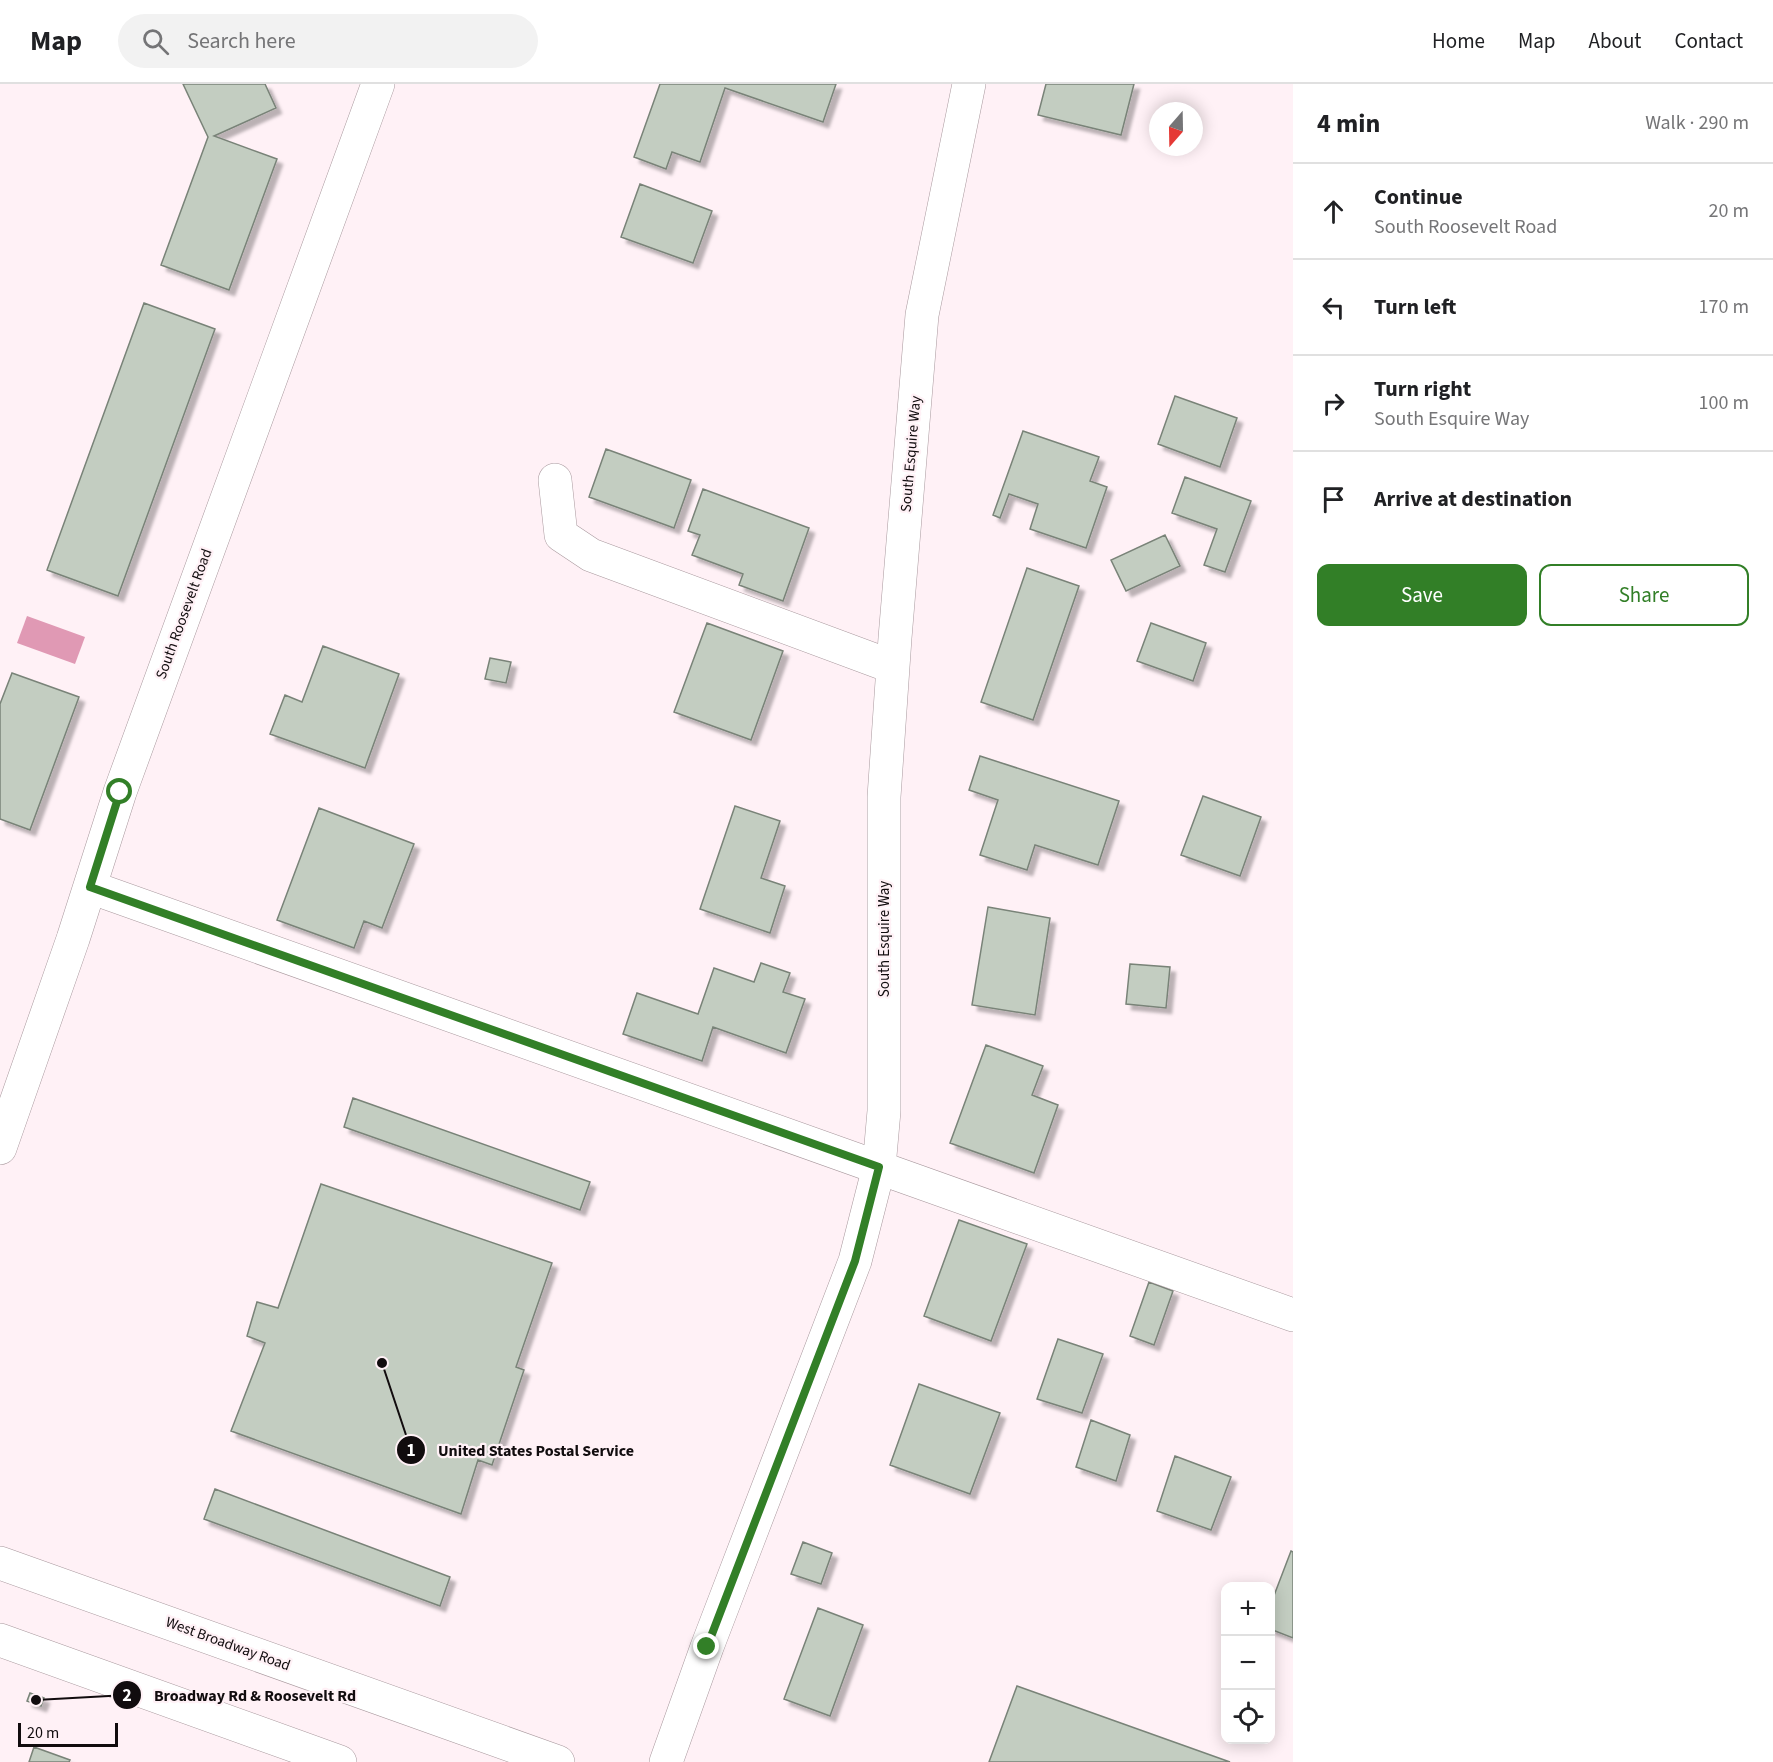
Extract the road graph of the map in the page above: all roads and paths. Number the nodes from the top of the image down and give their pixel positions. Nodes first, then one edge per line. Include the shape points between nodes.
1 (378, 84) edge
2 (969, 84) edge
3 (555, 480) dead end
4 (893, 667) junction
5 (90, 887) junction
6 (0, 1148) edge
7 (879, 1167) junction
8 (1293, 1315) edge
9 (0, 1563) edge
10 (0, 1640) edge
11 (340, 1762) edge
12 (558, 1762) edge
13 (666, 1762) edge

1 - 5 street, South Roosevelt Road via 120,792
2 - 4 street, South Esquire Way via 922,315
3 - 4 street via 561,535 591,555
4 - 7 street, South Esquire Way via 884,796 884,1111
5 - 6 street, South Roosevelt Road
5 - 7 street
7 - 8 street
7 - 13 street, South Esquire Way via 855,1261
9 - 12 street, West Broadway Road
10 - 11 street

